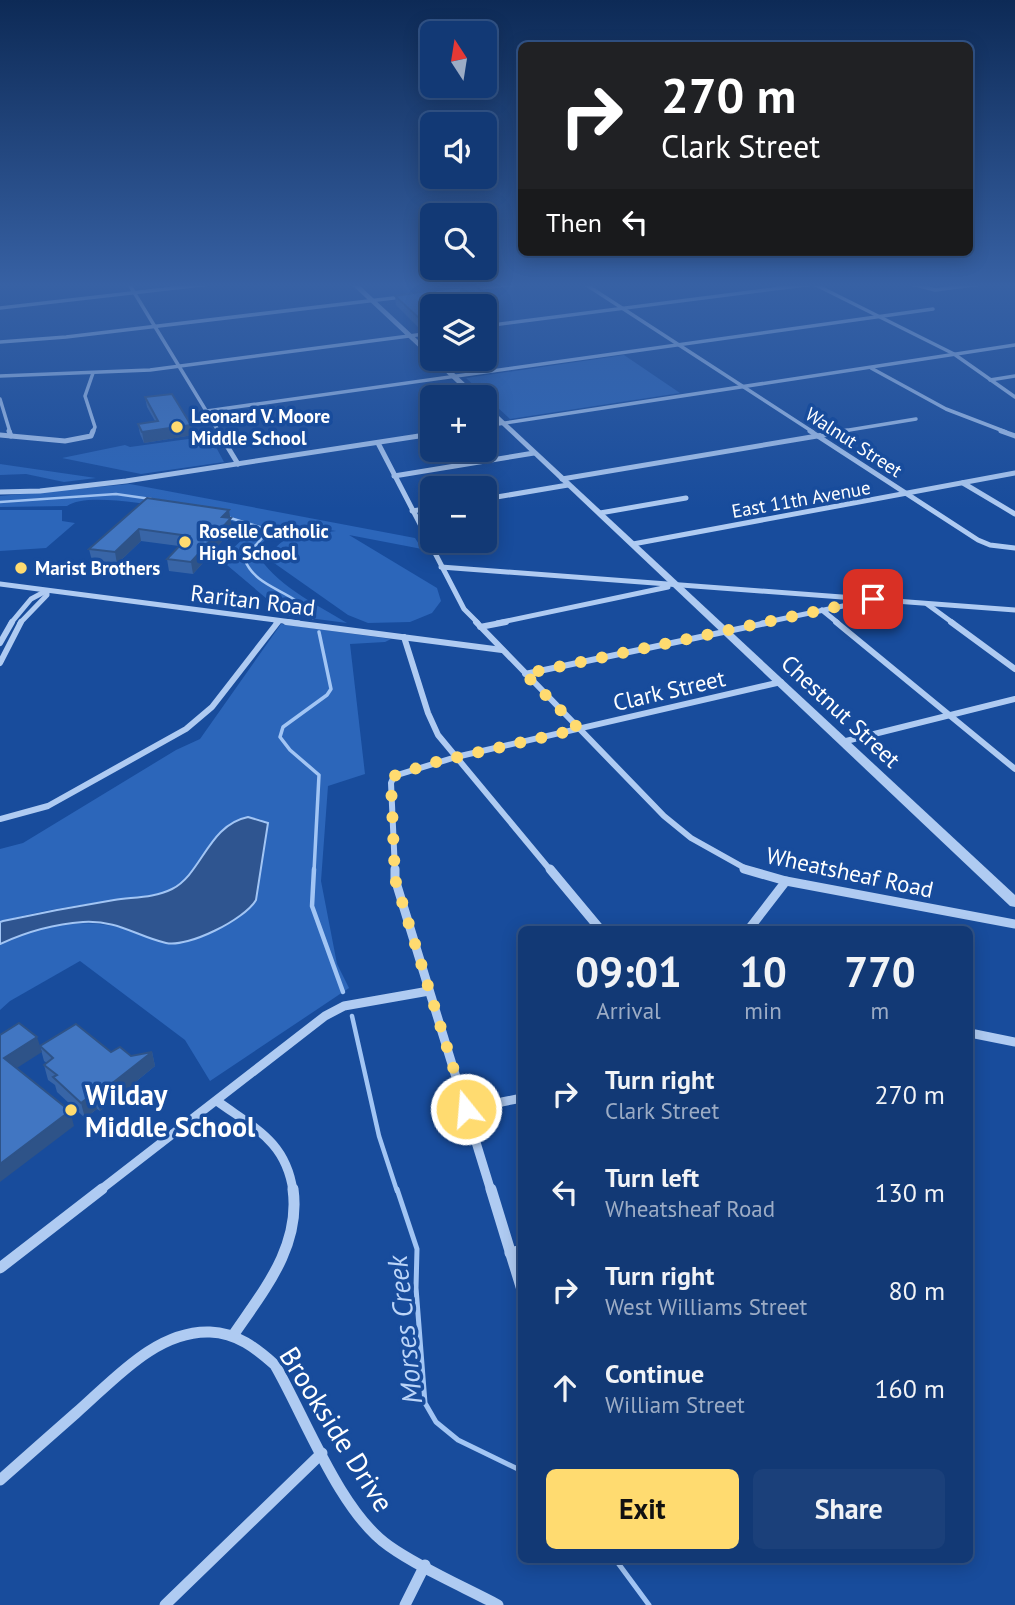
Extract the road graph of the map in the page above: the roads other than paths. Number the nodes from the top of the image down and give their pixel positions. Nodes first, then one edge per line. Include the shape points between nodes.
1 (174, 359) edge
2 (233, 359) edge
3 (578, 359) edge
4 (700, 359) edge
5 (922, 359) edge
6 (961, 359) edge
7 (178, 366) junction
8 (870, 367) junction
9 (448, 371) edge
10 (93, 373) junction
11 (2, 376) edge
12 (454, 376) junction
13 (1015, 376) edge
14 (990, 380) junction
15 (0, 383) edge
16 (464, 385) edge
17 (743, 387) junction
18 (1015, 397) edge
19 (0, 399) edge
20 (206, 411) junction
21 (497, 418) edge
22 (916, 419) dead end
23 (502, 424) junction
24 (497, 425) edge
25 (0, 435) edge
26 (818, 435) junction
27 (11, 436) junction
28 (420, 436) edge
29 (1015, 436) edge
30 (378, 443) junction
31 (534, 453) junction
32 (238, 464) junction
33 (1015, 474) edge
34 (394, 476) junction
35 (565, 482) junction
36 (963, 483) junction
37 (0, 492) edge
38 (908, 494) junction
39 (497, 496) edge
40 (686, 498) dead end
41 (420, 510) edge
42 (412, 511) junction
43 (600, 513) junction
44 (1015, 514) edge
45 (633, 544) junction
46 (1015, 548) edge
47 (441, 567) junction
48 (0, 584) edge
49 (677, 585) junction
50 (47, 591) junction
51 (873, 599) junction
52 (926, 603) junction
53 (822, 610) junction
54 (1015, 610) edge
55 (278, 621) junction
56 (480, 627) junction
57 (725, 631) junction
58 (404, 637) junction
59 (0, 643) edge
60 (502, 650) junction
61 (0, 663) edge
62 (1015, 669) edge
63 (525, 674) junction
64 (781, 682) junction
65 (1015, 699) edge
66 (950, 715) junction
67 (579, 729) junction
68 (842, 742) junction
69 (456, 757) junction
70 (1015, 769) edge
71 (0, 819) edge
72 (786, 881) junction
73 (1015, 903) edge
74 (1015, 924) edge
75 (597, 926) edge
76 (752, 926) edge
77 (429, 991) junction
78 (973, 1034) edge
79 (1015, 1042) edge
80 (518, 1099) edge
81 (217, 1101) junction
82 (466, 1109) junction
83 (518, 1251) edge
84 (510, 1253) junction
85 (0, 1268) edge
86 (518, 1278) edge
87 (234, 1334) junction
88 (322, 1452) junction
89 (0, 1480) edge
90 (425, 1565) junction
91 (165, 1605) edge
92 (405, 1605) edge
93 (498, 1605) edge

1 - 7 street
2 - 7 street
3 - 12 street
4 - 17 street, Walnut Street
5 - 8 street
6 - 14 street
7 - 10 street
7 - 20 street
8 - 17 street
8 - 29 street via 946,409
9 - 12 street
10 - 11 street
10 - 27 street via 85,396 95,427 91,436 65,441
11 - 15 street
12 - 16 street
12 - 20 street
13 - 14 street
14 - 18 street
17 - 23 street
17 - 26 street, Walnut Street
19 - 27 street
20 - 32 street
21 - 23 street, Chestnut Street
22 - 26 street
23 - 24 street
23 - 31 street, Chestnut Street
25 - 27 street
26 - 35 street
26 - 38 street, Walnut Street
28 - 30 street
30 - 32 street
30 - 34 street, Wheatsheaf Road
31 - 34 street
31 - 35 street, Chestnut Street
32 - 37 street via 68,488
33 - 36 street, East 11th Avenue
34 - 42 street, Wheatsheaf Road
35 - 39 street
35 - 43 street, Chestnut Street
36 - 38 street, East 11th Avenue
36 - 44 street
38 - 45 street, East 11th Avenue
38 - 46 street, Walnut Street via 978,540
40 - 43 street
41 - 42 street
42 - 47 street, Wheatsheaf Road
43 - 45 street, Chestnut Street
45 - 49 street, Chestnut Street
47 - 49 street
47 - 56 street, Wheatsheaf Road via 464,609
48 - 50 street, Raritan Road
49 - 51 street
49 - 56 street
49 - 57 street, Chestnut Street
50 - 55 street, Raritan Road
50 - 59 street via 27,604
50 - 61 street via 18,625
51 - 52 street
51 - 53 street
52 - 54 street
52 - 62 street
53 - 57 street
53 - 66 street
55 - 58 street, Raritan Road
55 - 71 street via 212,707 186,729 48,806
56 - 60 street, Wheatsheaf Road
57 - 63 street
57 - 64 street, Chestnut Street
58 - 60 street, Raritan Road
58 - 69 street via 428,713
60 - 63 street, Wheatsheaf Road
63 - 67 street, Wheatsheaf Road
64 - 67 street, Clark Street
64 - 68 street, Chestnut Street
65 - 66 street
66 - 68 street
66 - 70 street
67 - 69 street, Clark Street
67 - 72 street, Wheatsheaf Road via 691,838 744,869
68 - 73 street, Chestnut Street
69 - 75 street
69 - 77 street, Clark Street via 401,772 391,783 395,879
72 - 74 street, Wheatsheaf Road
72 - 76 street
77 - 81 street via 344,1006
77 - 82 street
78 - 79 street
80 - 82 street
81 - 85 street
81 - 87 street via 273,1143 291,1176 295,1202 293,1230 283,1258
82 - 84 street
83 - 84 street
84 - 86 street
87 - 88 street, Brookside Drive via 275,1366
87 - 89 street via 194,1333 156,1347
88 - 90 street, Brookside Drive via 374,1534
88 - 91 street
90 - 92 street
90 - 93 street, Brookside Drive

